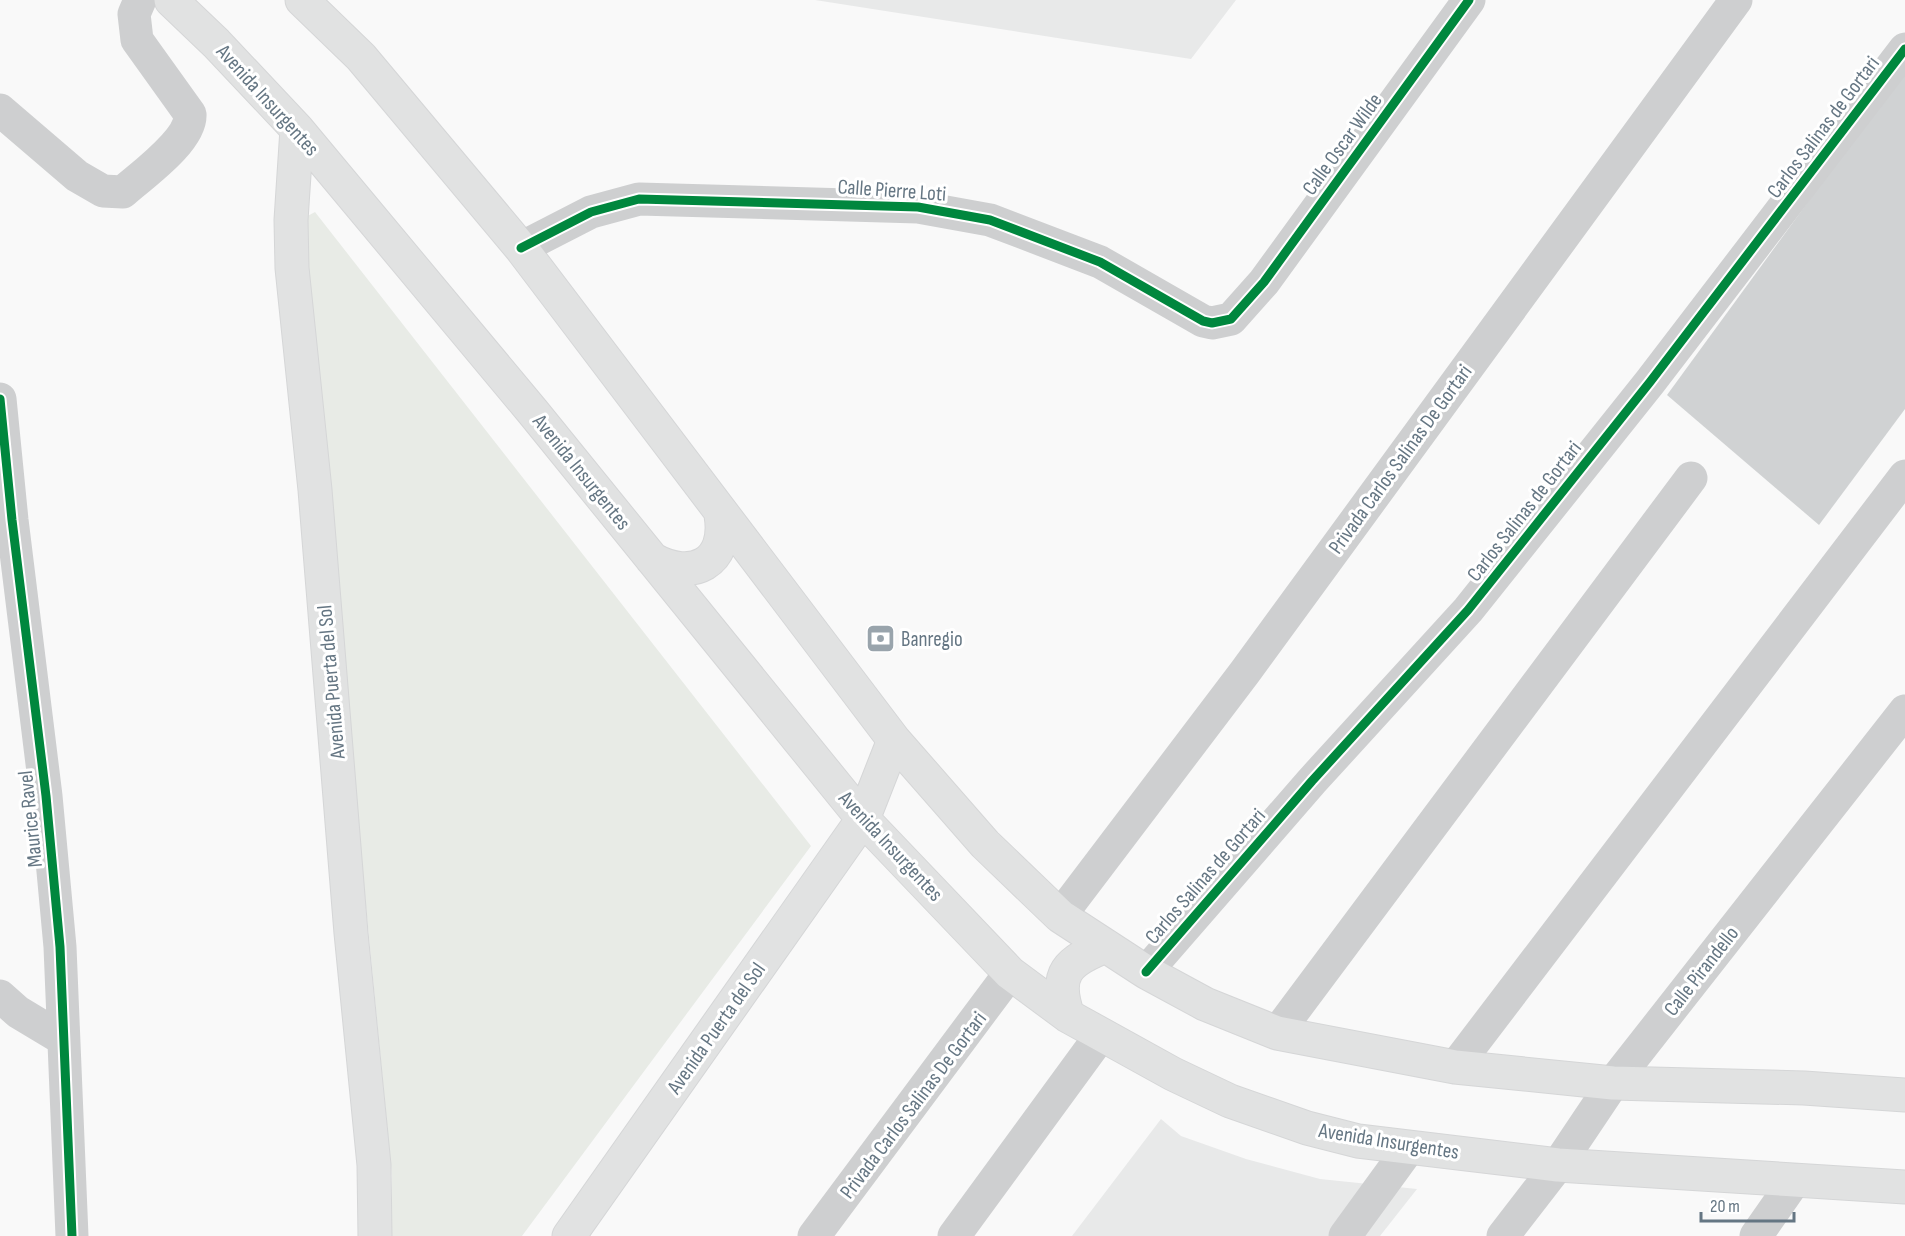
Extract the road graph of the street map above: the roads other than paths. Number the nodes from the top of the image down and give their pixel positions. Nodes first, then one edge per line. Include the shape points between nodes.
1 (140, 0) edge
2 (171, 0) edge
3 (302, 0) edge
4 (1469, 0) edge
5 (1736, 0) edge
6 (1905, 49) edge
7 (0, 110) edge
8 (297, 129) junction
9 (521, 248) junction
10 (1242, 309) joint
11 (0, 399) edge
12 (1905, 476) edge
13 (1692, 478) dead end
14 (722, 515) junction
15 (652, 559) junction
16 (1905, 711) edge
17 (894, 740) junction
18 (863, 819) junction
19 (1060, 916) junction
20 (1106, 946) junction
21 (1146, 972) junction
22 (1010, 973) junction
23 (0, 996) edge
24 (1068, 1016) junction
25 (1277, 1033) junction
26 (1101, 1035) junction
27 (63, 1039) junction
28 (1455, 1068) junction
29 (1613, 1083) junction
30 (1905, 1095) edge
31 (1409, 1148) junction
32 (1558, 1165) junction
33 (1795, 1180) junction
34 (1905, 1187) edge
35 (72, 1236) edge
36 (375, 1236) edge
37 (569, 1236) edge
38 (814, 1236) edge
39 (954, 1236) edge
40 (1345, 1236) edge
41 (1503, 1236) edge
42 (1756, 1236) edge

1 - 7 street via 134,14 137,40 190,114 190,123 174,147 123,192 103,191 77,177
2 - 8 main road, Avenida Insurgentes
3 - 9 main road via 361,57
4 - 10 street, Calle Oscar Wilde
5 - 19 street, Privada Carlos Salinas De Gortari via 1238,681
6 - 21 street, Carlos Salinas de Gortari via 1650,382 1468,610
8 - 15 main road, Avenida Insurgentes
8 - 36 main road, Avenida Puerta del Sol via 292,268 374,1165
9 - 10 street, Calle Pierre Loti via 591,212 639,199 918,207 990,220 1090,258 1203,321 1231,319
9 - 14 main road
11 - 27 street, Maurice Ravel via 46,796 60,947
12 - 28 street
13 - 25 street
14 - 15 main road via 721,542 704,564 677,570
14 - 17 main road
15 - 18 main road, Avenida Insurgentes
16 - 29 street, Calle Pirandello
17 - 18 main road, Avenida Puerta del Sol
17 - 19 main road via 985,844
18 - 22 main road, Avenida Insurgentes
18 - 37 main road, Avenida Puerta del Sol
19 - 20 main road
20 - 21 main road
20 - 24 main road via 1076,959 1065,973 1061,992
21 - 25 main road via 1205,1004
22 - 24 main road, Avenida Insurgentes
22 - 38 street, Privada Carlos Salinas De Gortari
23 - 27 street via 18,1012
24 - 26 main road, Avenida Insurgentes
25 - 28 main road
26 - 31 main road, Avenida Insurgentes via 1230,1101 1318,1131
26 - 39 street
27 - 35 street, Maurice Ravel
28 - 29 main road
29 - 30 main road
29 - 32 street, Calle Pirandello
31 - 32 main road, Avenida Insurgentes
31 - 40 street
32 - 33 main road, Avenida Insurgentes
32 - 41 street, Calle Pirandello
33 - 34 main road, Avenida Insurgentes
33 - 42 street

